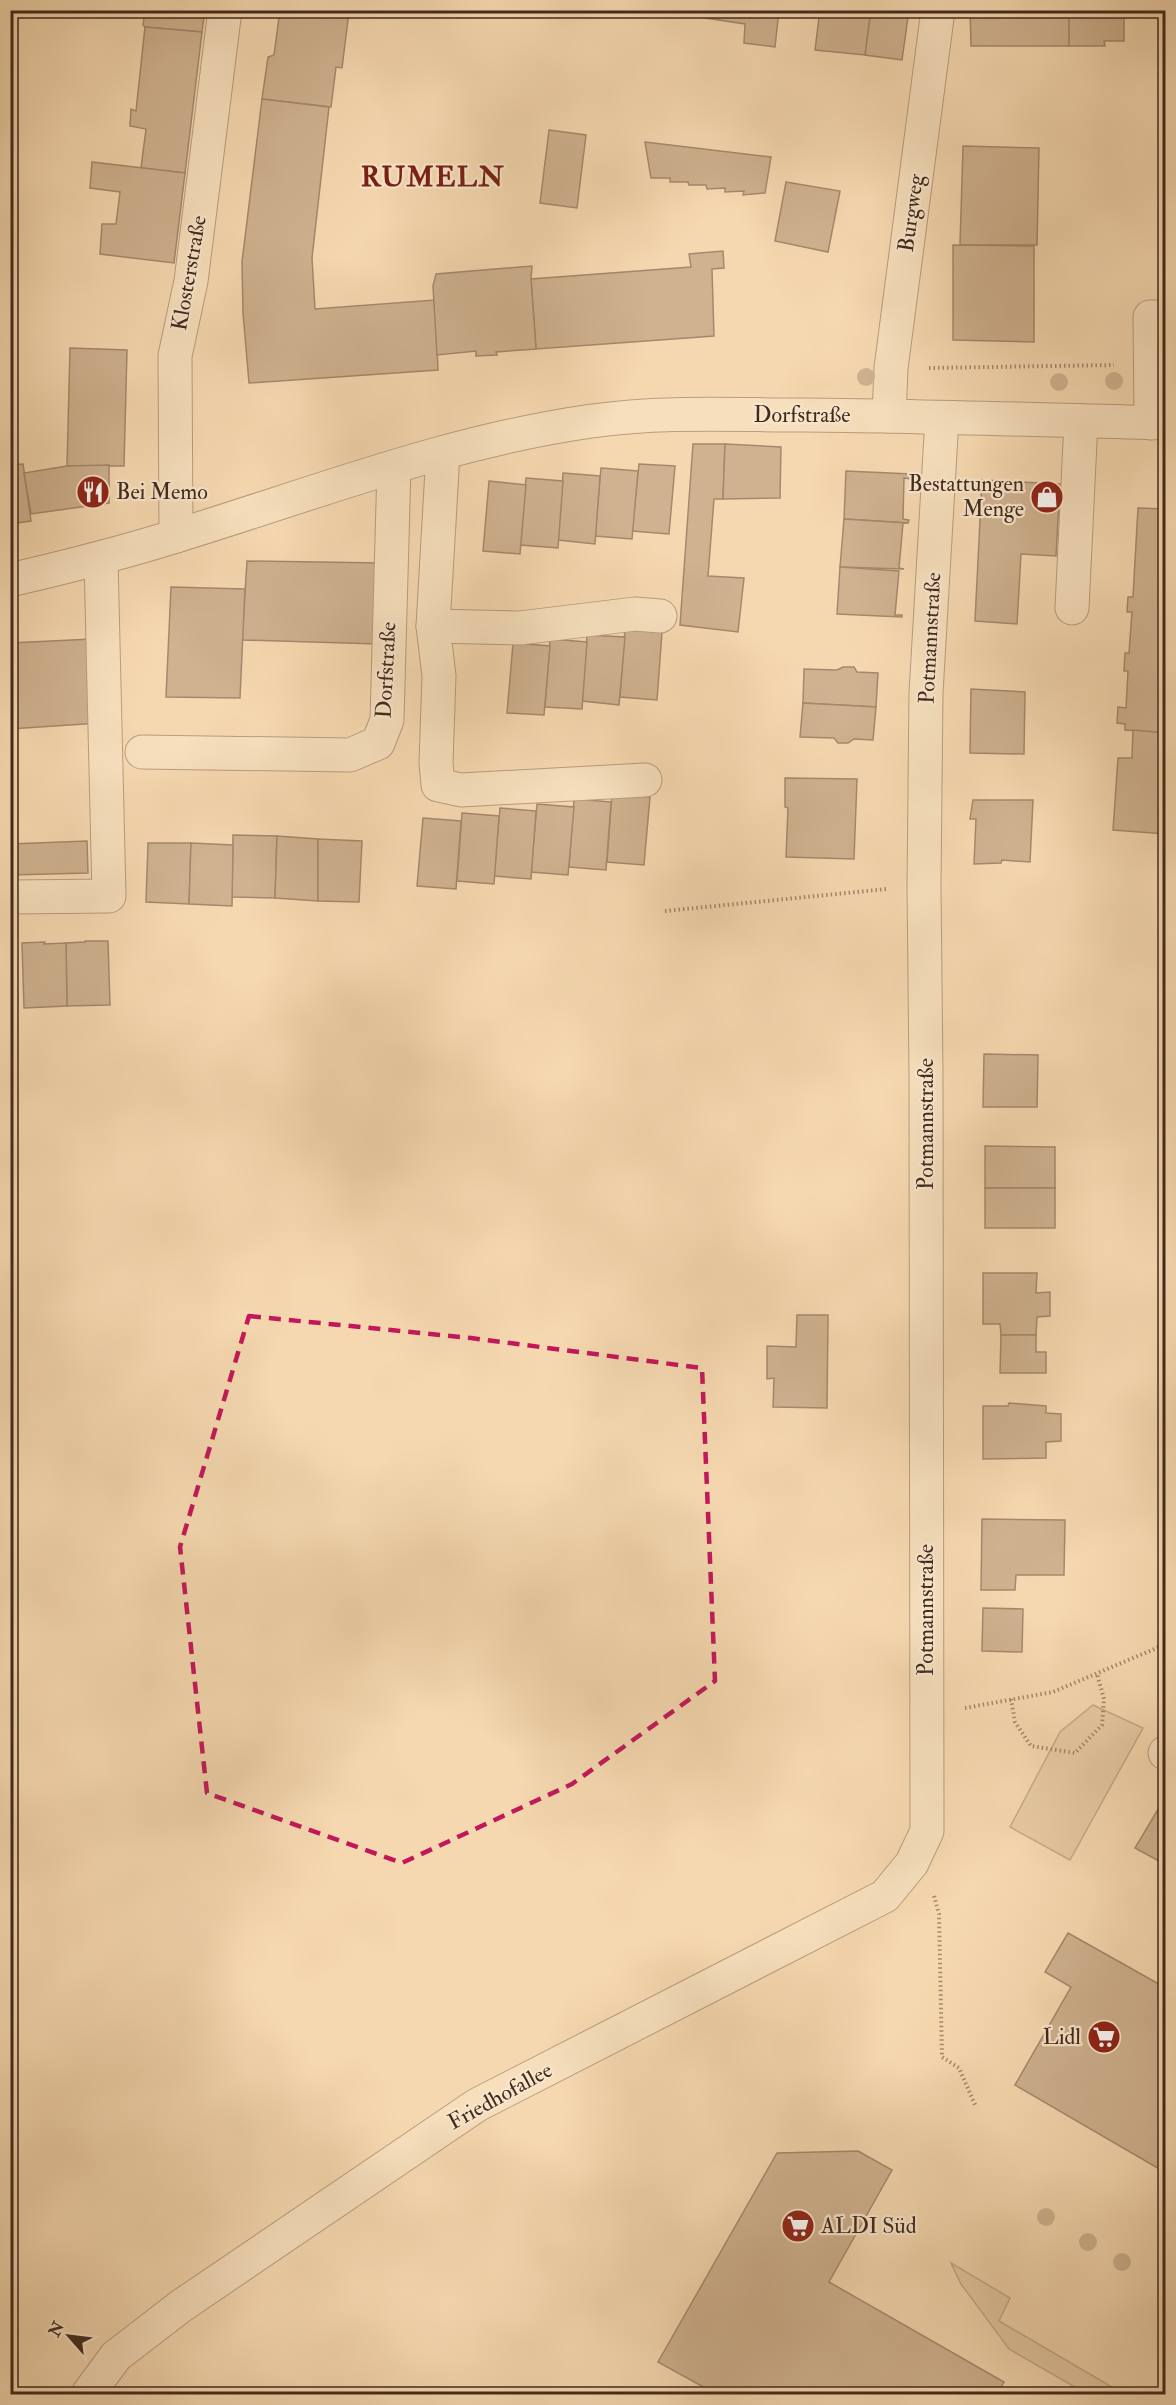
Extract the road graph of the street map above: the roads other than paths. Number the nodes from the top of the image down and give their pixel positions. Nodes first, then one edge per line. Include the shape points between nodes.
1 (225, 10) edge
2 (938, 10) edge
3 (1166, 317) edge
4 (890, 416) junction
5 (942, 418) junction
6 (1081, 421) junction
7 (1158, 423) edge
8 (442, 453) junction
9 (394, 467) junction
10 (176, 536) junction
11 (100, 559) junction
12 (10, 580) edge
13 (1072, 608) dead end
14 (660, 616) dead end
15 (433, 626) junction
16 (142, 752) dead end
17 (645, 780) dead end
18 (10, 897) edge
19 (927, 1831) joint
20 (88, 2394) edge

1 - 10 street, Klosterstraße via 191,281 175,356
2 - 4 street, Burgweg via 891,368
3 - 7 street via 1150,317 1150,365
4 - 5 street, Dorfstraße
4 - 8 street, Dorfstraße via 658,415 526,432
5 - 6 street, Dorfstraße
5 - 19 street, Potmannstraße via 927,693 924,885
6 - 7 street, Dorfstraße
6 - 13 street
8 - 9 street, Dorfstraße
8 - 15 street, Dorfstraße
9 - 10 street, Dorfstraße
9 - 16 street, Dorfstraße via 387,720 378,743 350,754
10 - 11 street, Dorfstraße
11 - 12 street, Dorfstraße
11 - 18 street via 109,896
14 - 15 street, Dorfstraße via 635,614 520,628
15 - 17 street, Dorfstraße via 439,676 438,785 461,790
19 - 20 street, Friedhofallee via 912,1863 885,1896 477,2105 181,2306 116,2356

